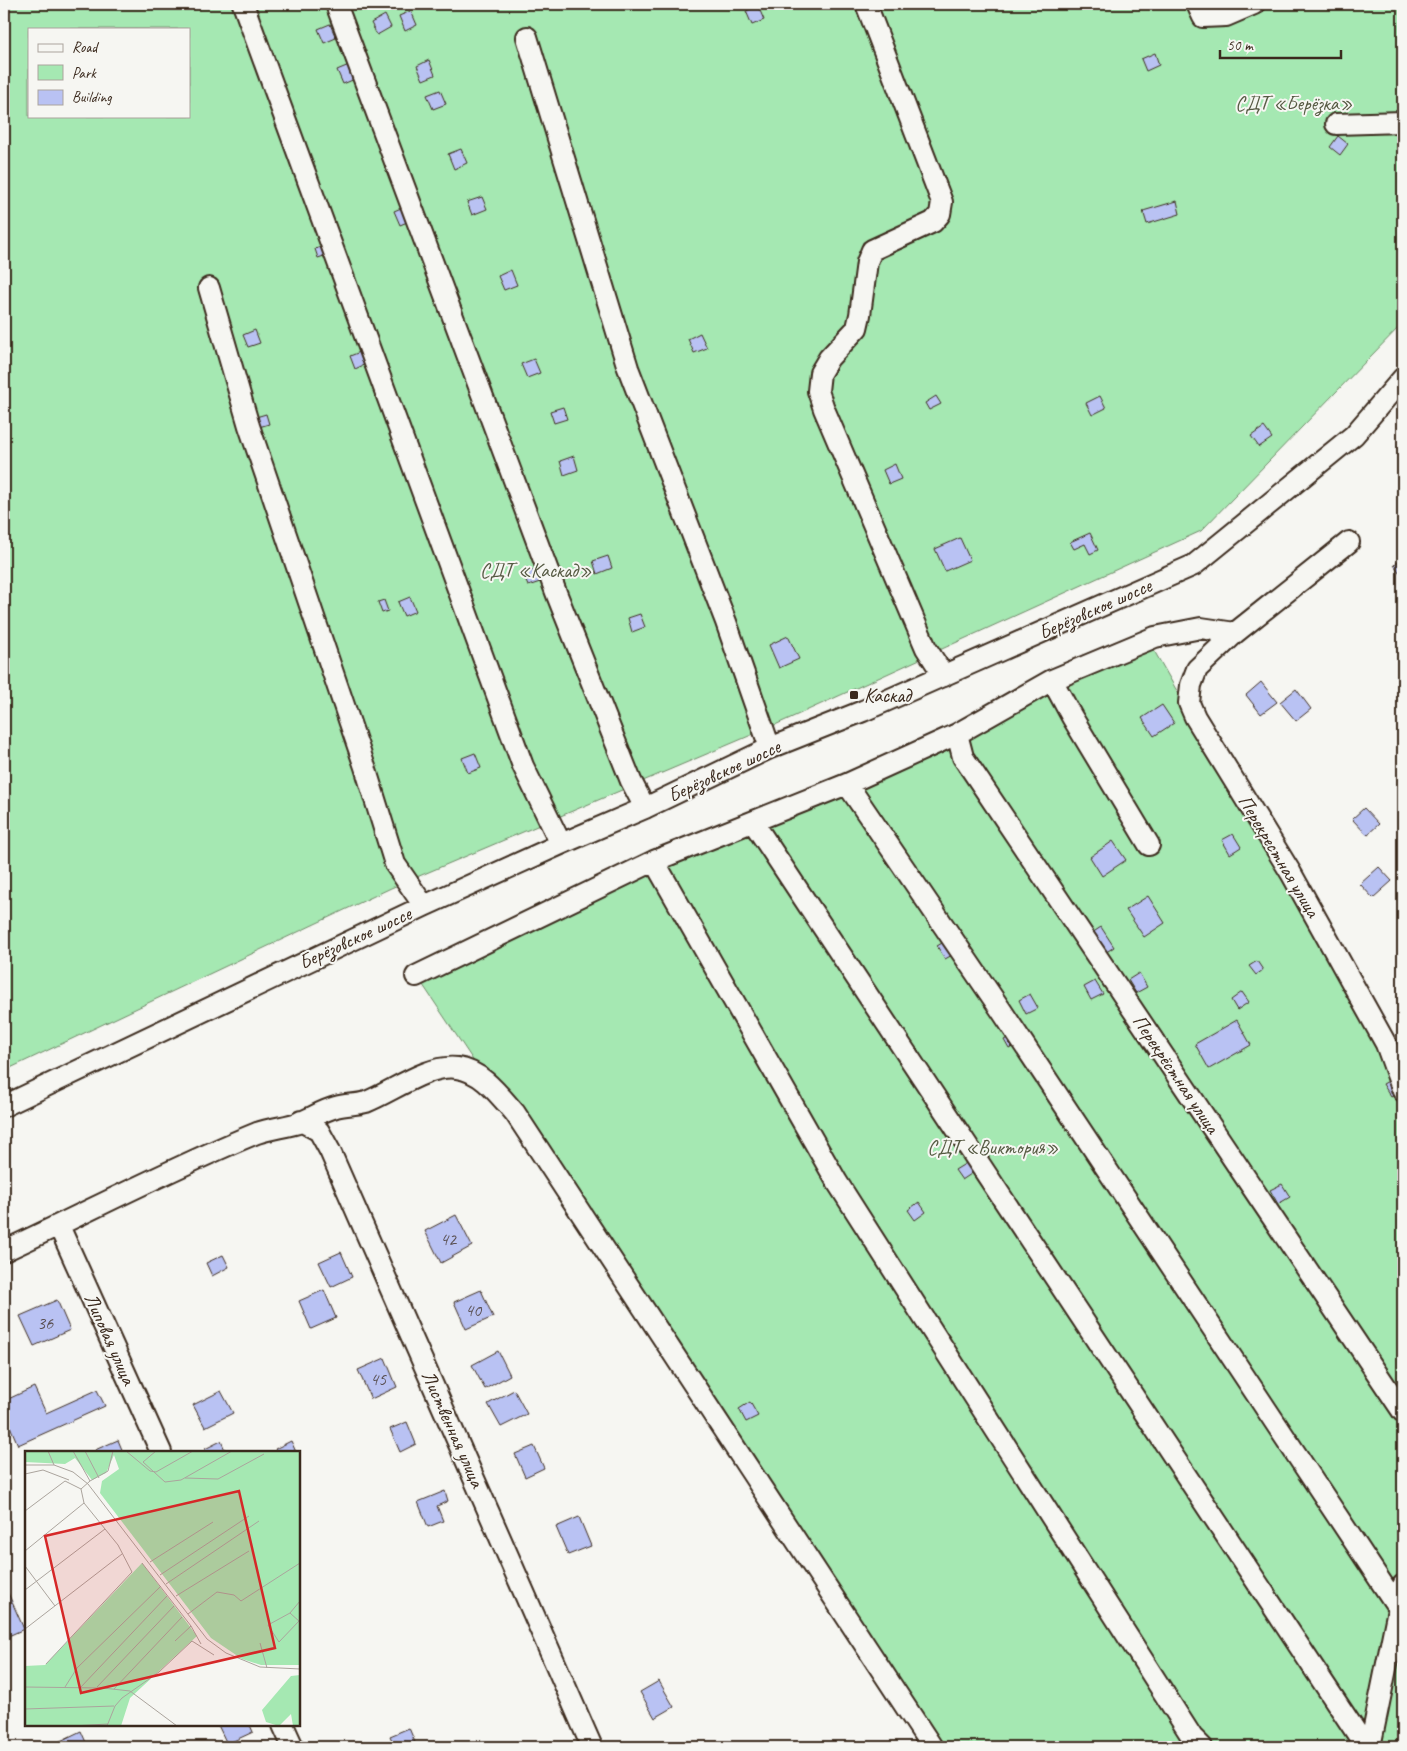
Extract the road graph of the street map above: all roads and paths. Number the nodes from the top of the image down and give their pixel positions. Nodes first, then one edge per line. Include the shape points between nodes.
1 (242, 4) edge
2 (336, 4) edge
3 (866, 4) edge
4 (1198, 4) edge
5 (1254, 4) edge
6 (527, 37) dead end
7 (1403, 122) edge
8 (1336, 124) dead end
9 (208, 288) dead end
10 (1403, 378) edge
11 (1349, 542) dead end
12 (1235, 633) junction
13 (944, 676) junction
14 (1052, 680) junction
15 (958, 734) junction
16 (770, 748) junction
17 (847, 784) junction
18 (645, 808) junction
19 (756, 825) dead end
20 (561, 844) junction
21 (1148, 845) dead end
22 (654, 861) junction
23 (424, 906) junction
24 (416, 976) dead end
25 (1403, 1091) edge
26 (4, 1106) edge
27 (302, 1122) junction
28 (59, 1226) junction
29 (4, 1251) edge
30 (1403, 1412) edge
31 (160, 1451) edge
32 (1403, 1585) edge
33 (1399, 1609) junction
34 (283, 1726) edge
35 (293, 1747) edge
36 (592, 1747) edge
37 (932, 1747) edge
38 (1202, 1747) edge
39 (1368, 1747) edge

1 - 20 street via 523,766
2 - 18 street via 557,595 631,781
3 - 13 street via 942,202 940,214 933,222 872,250 867,262 857,328 820,373 818,391 926,648
4 - 5 street via 1203,17 1226,16
6 - 16 street via 628,368 726,622
7 - 8 street
9 - 23 street via 249,426 395,864
10 - 13 street, Берёзовское шоссе via 1354,435 1194,565
11 - 12 street, Перекрестная улица
12 - 14 street via 1201,628 1155,637
12 - 25 street, Перекрестная улица via 1197,669 1189,703 1301,890 1386,1044
13 - 16 street, Берёзовское шоссе
14 - 15 street
14 - 21 street
15 - 17 street
15 - 30 street, Перекрёстная улица via 963,757
16 - 18 street, Берёзовское шоссе
17 - 22 street
17 - 33 street
18 - 20 street, Берёзовское шоссе
19 - 39 street
20 - 23 street, Берёзовское шоссе
22 - 24 street
22 - 38 street via 837,1182 1192,1737
23 - 26 street, Берёзовское шоссе
27 - 28 street via 260,1132 222,1148
27 - 36 street, Лиственная улица via 319,1131 330,1151
27 - 37 street via 336,1106 362,1103 439,1069 456,1068 474,1073 495,1090 515,1113
28 - 29 street
28 - 31 street, Липовая улица
32 - 33 street
33 - 39 street
34 - 35 street

